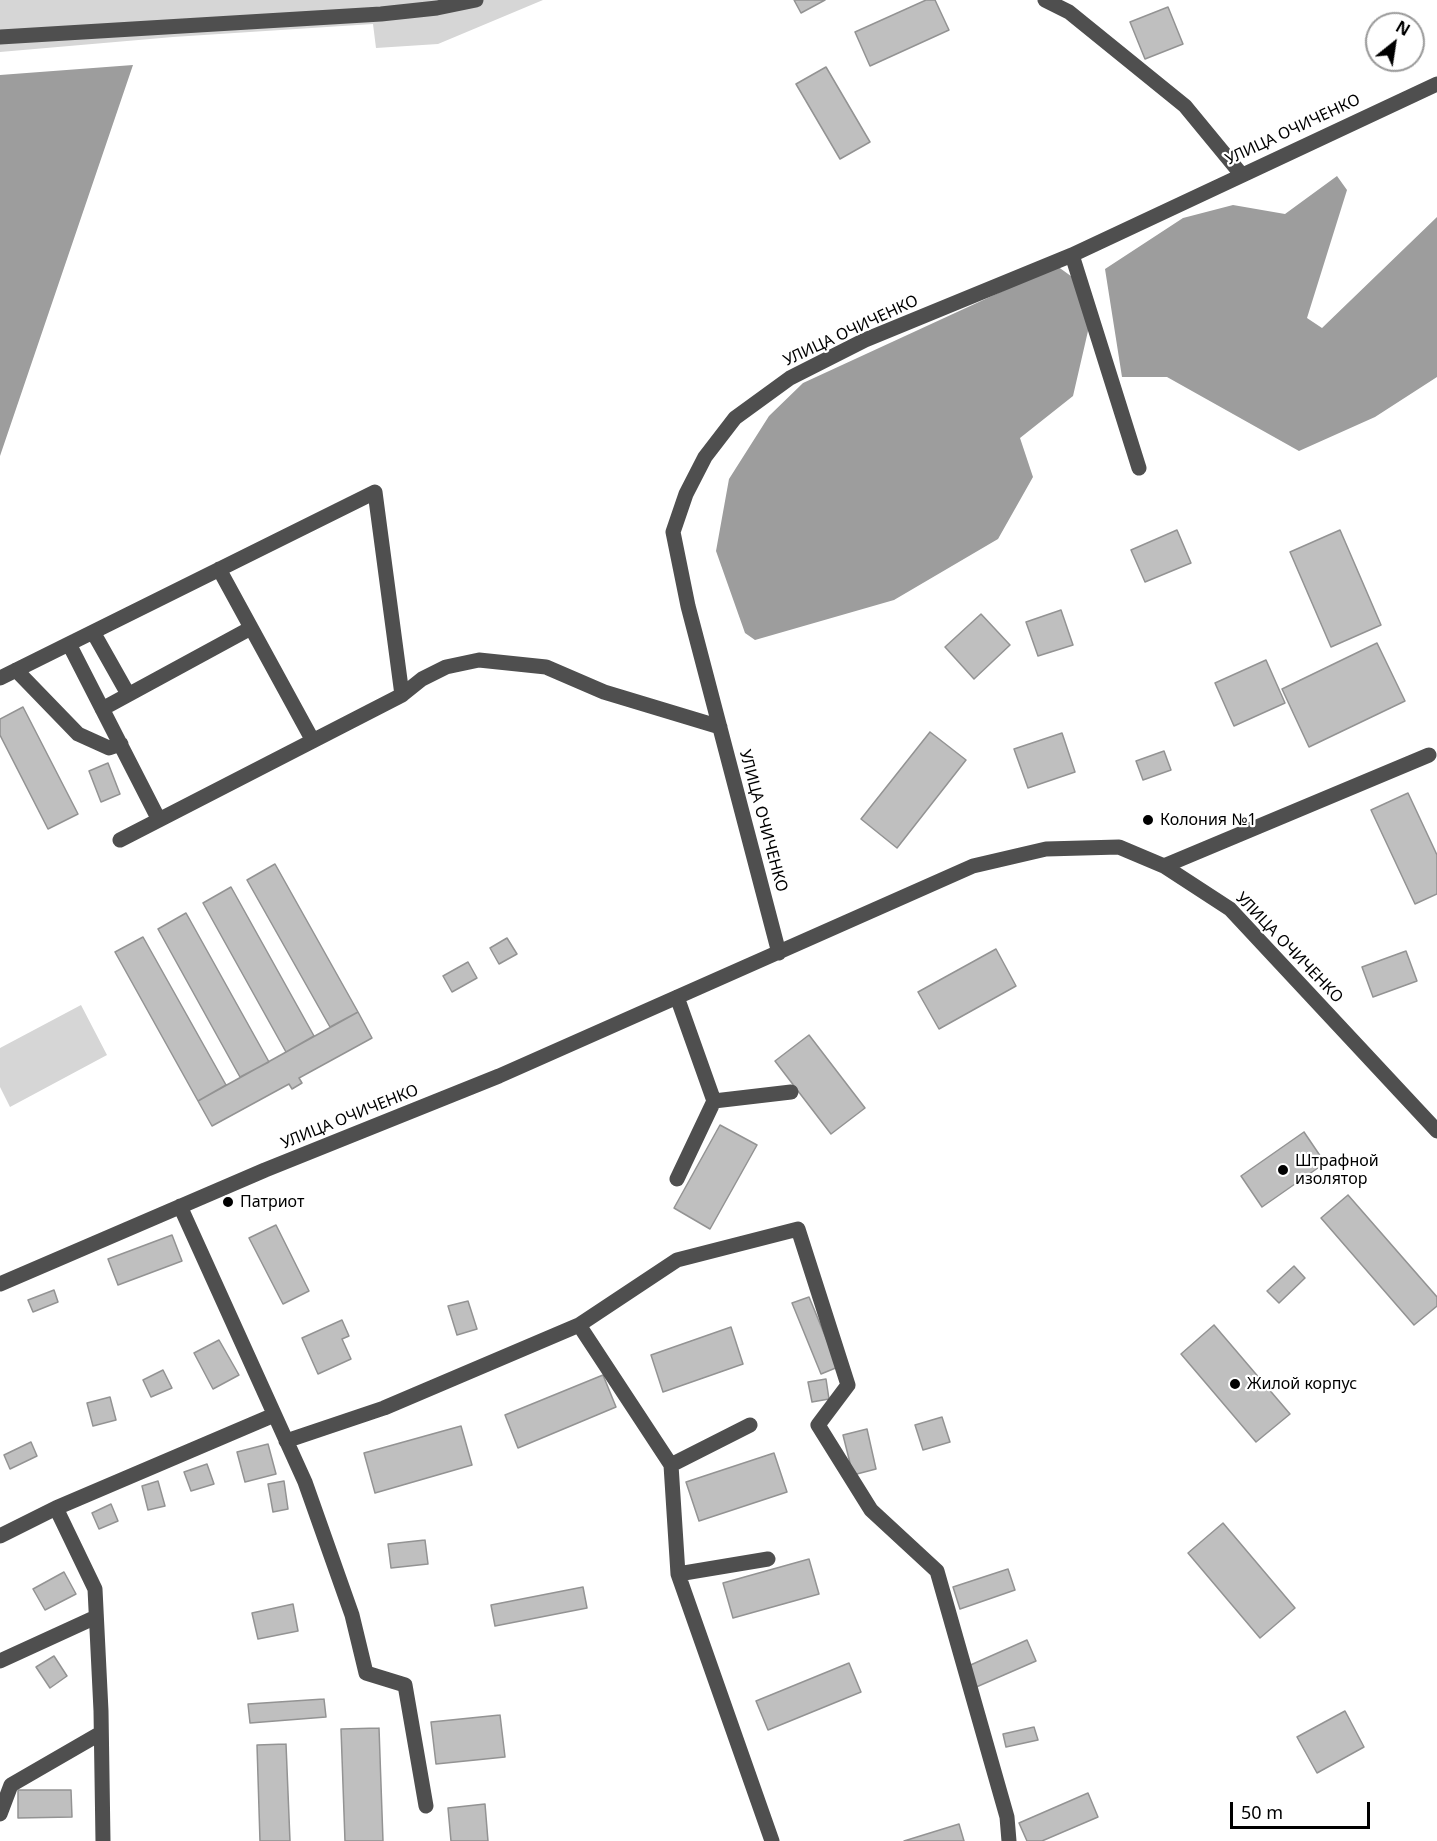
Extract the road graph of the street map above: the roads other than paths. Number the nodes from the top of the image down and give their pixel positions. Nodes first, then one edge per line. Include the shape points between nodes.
1 (476, 0) edge
2 (1045, 0) edge
3 (0, 38) edge
4 (1437, 84) edge
5 (1241, 174) junction
6 (1072, 255) junction
7 (1139, 468) dead end
8 (219, 569) junction
9 (251, 628) junction
10 (93, 632) junction
11 (69, 644) junction
12 (16, 670) junction
13 (0, 678) edge
14 (128, 694) junction
15 (402, 695) junction
16 (102, 709) junction
17 (720, 728) junction
18 (312, 741) junction
19 (121, 744) junction
20 (1429, 755) dead end
21 (159, 820) junction
22 (120, 840) dead end
23 (1164, 866) junction
24 (778, 953) junction
25 (677, 997) junction
26 (791, 1092) dead end
27 (714, 1101) junction
28 (1437, 1131) edge
29 (677, 1179) dead end
30 (180, 1206) junction
31 (0, 1284) edge
32 (579, 1325) junction
33 (274, 1415) junction
34 (750, 1425) dead end
35 (286, 1441) junction
36 (671, 1465) junction
37 (56, 1508) junction
38 (0, 1536) edge
39 (768, 1559) dead end
40 (678, 1574) junction
41 (96, 1617) junction
42 (0, 1660) edge
43 (101, 1733) junction
44 (426, 1806) dead end
45 (0, 1814) edge
46 (103, 1841) edge
47 (772, 1841) edge
48 (1009, 1841) edge

1 - 3 street via 381,14
2 - 5 street via 1069,12 1185,106
4 - 5 street, УЛИЦА ОЧИЧЕНКО
5 - 6 street, УЛИЦА ОЧИЧЕНКО
6 - 7 street
6 - 17 street, УЛИЦА ОЧИЧЕНКО via 865,340 790,378 735,418 705,457 673,532
8 - 9 street
8 - 10 street
8 - 15 street via 375,492
9 - 14 street
9 - 18 street
10 - 11 street
10 - 14 street
11 - 12 street
11 - 16 street
12 - 13 street
12 - 19 street via 78,734 109,748
14 - 16 street
15 - 17 street via 446,667 479,660 524,664 546,667 604,692
15 - 18 street
16 - 19 street
17 - 24 street, УЛИЦА ОЧИЧЕНКО
18 - 21 street
19 - 21 street
20 - 23 street
21 - 22 street
23 - 24 street, УЛИЦА ОЧИЧЕНКО via 1119,847 1046,849 973,866
23 - 28 street, УЛИЦА ОЧИЧЕНКО via 1230,909
24 - 25 street, УЛИЦА ОЧИЧЕНКО
25 - 27 street
25 - 30 street, УЛИЦА ОЧИЧЕНКО via 499,1076
26 - 27 street
27 - 29 street
30 - 31 street, УЛИЦА ОЧИЧЕНКО
30 - 33 street
32 - 35 street via 384,1408
32 - 36 street
32 - 48 street via 677,1260 798,1229 848,1385 819,1425 871,1510 937,1570 1008,1816
33 - 35 street
33 - 37 street
34 - 36 street
35 - 44 street via 305,1482 352,1615 366,1673 405,1685
36 - 40 street
37 - 38 street
37 - 41 street via 95,1589
39 - 40 street
40 - 47 street
41 - 42 street
41 - 43 street
43 - 45 street via 11,1785
43 - 46 street

